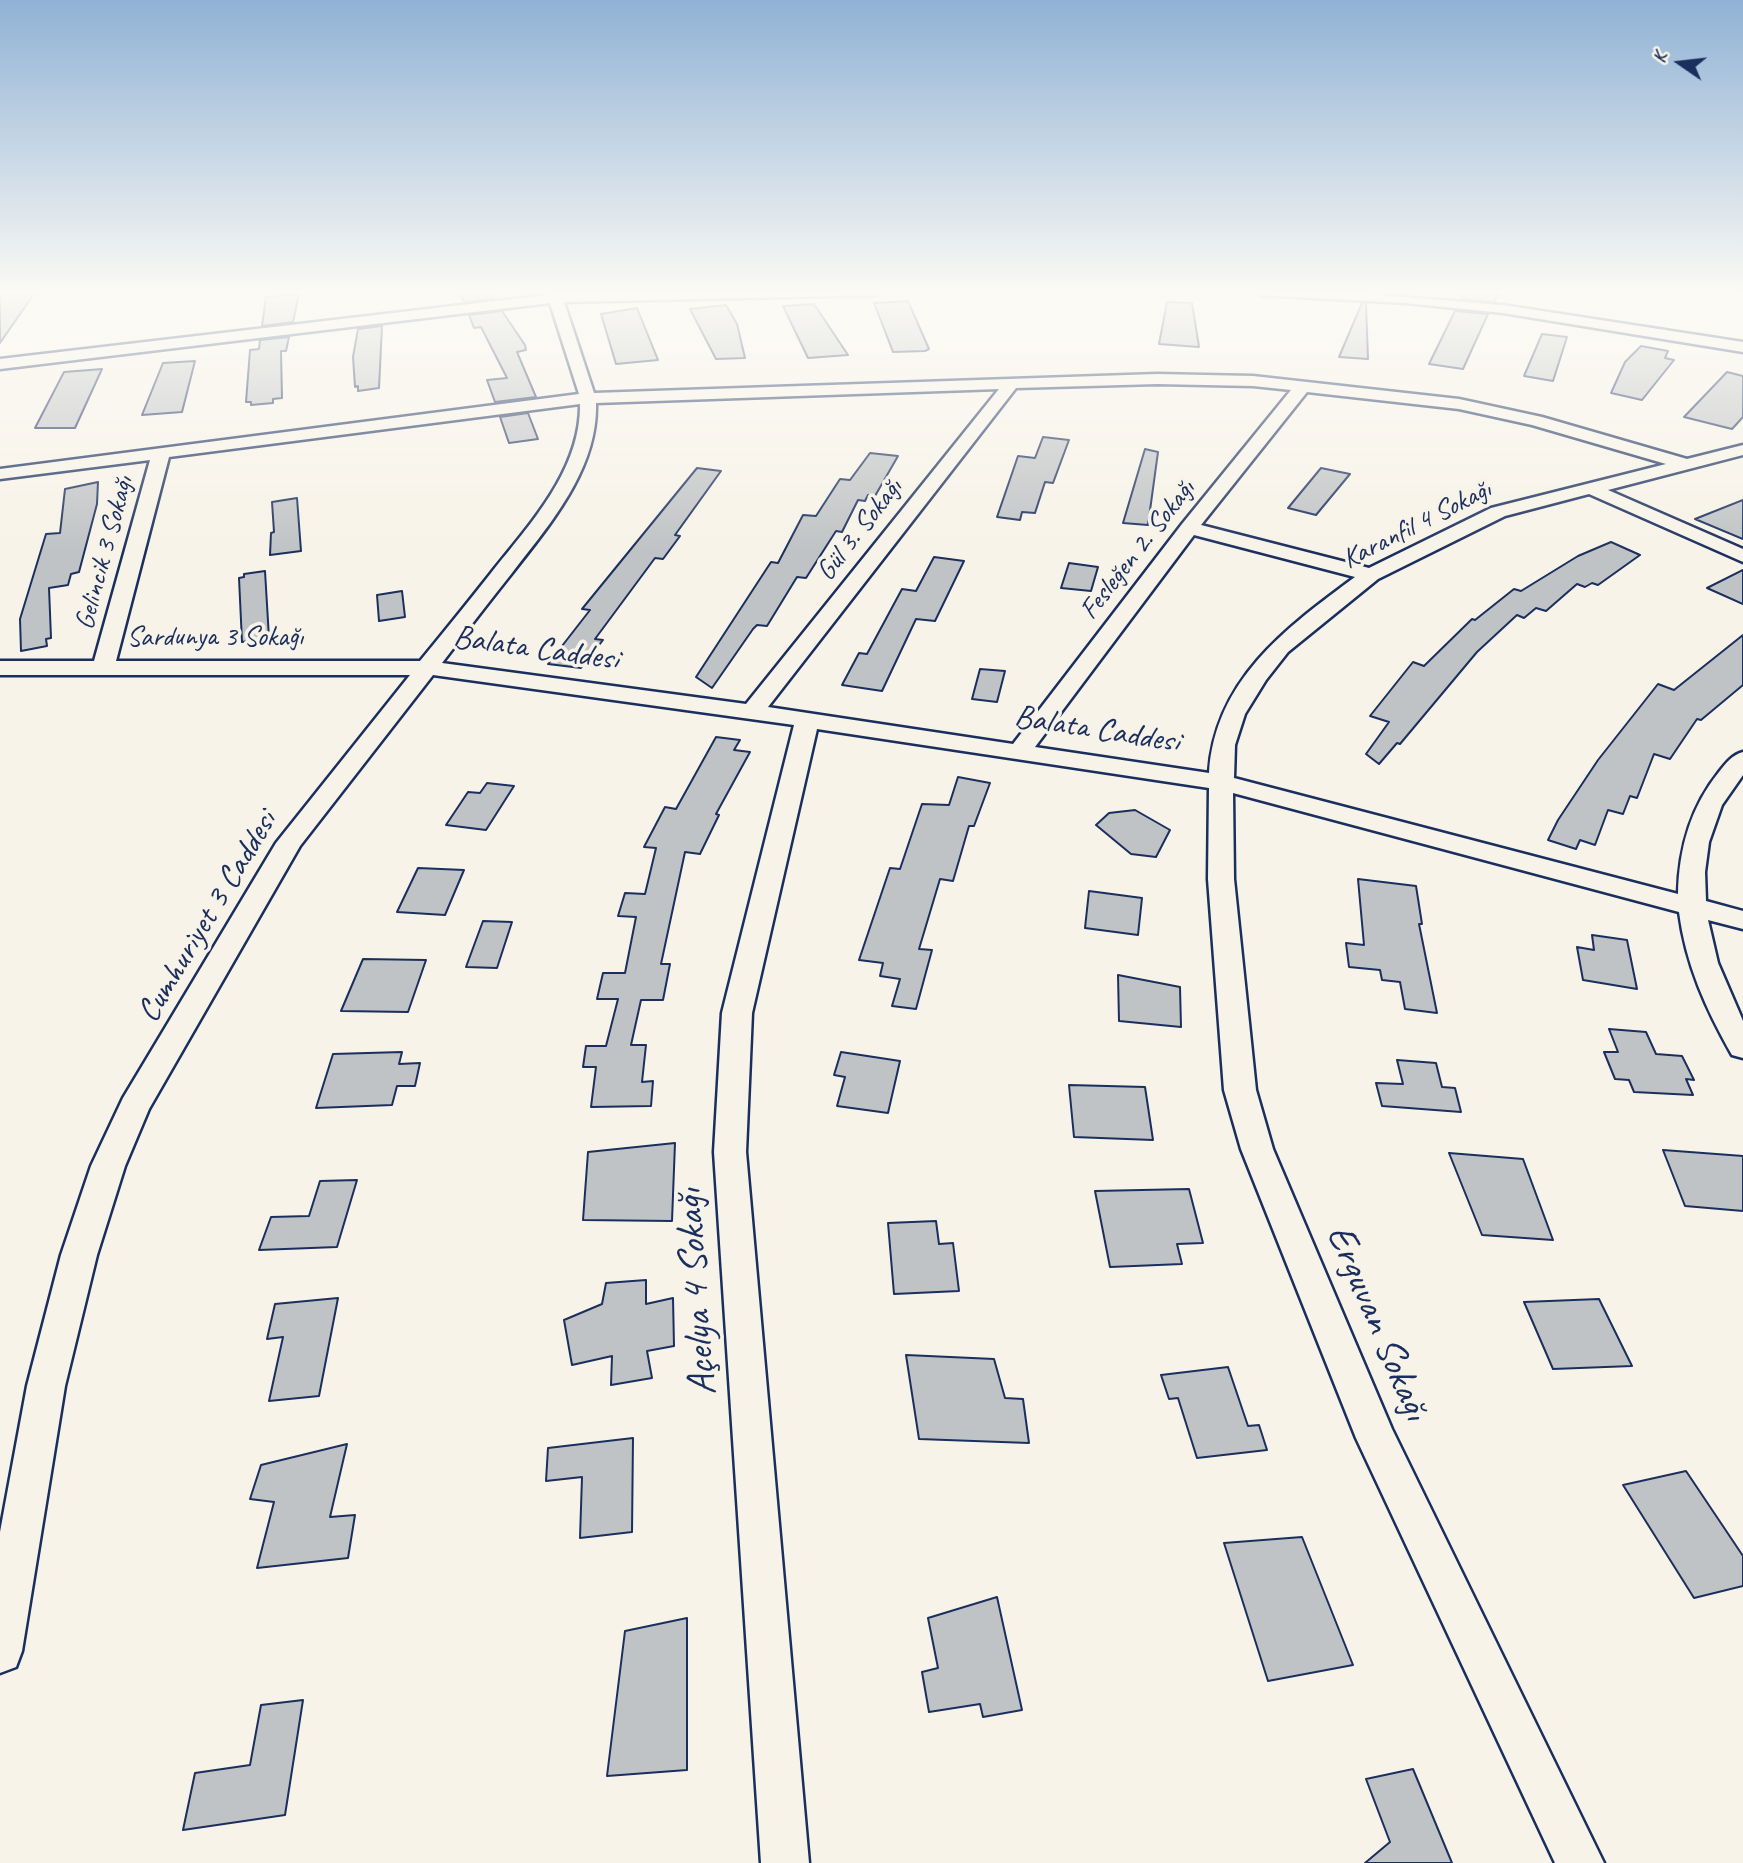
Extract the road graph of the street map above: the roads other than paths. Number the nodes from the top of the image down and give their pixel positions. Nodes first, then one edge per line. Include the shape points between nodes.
1 (582, 378) edge
2 (1012, 383) junction
3 (1304, 385) junction
4 (588, 398) junction
5 (1743, 450) edge
6 (161, 453) junction
7 (1685, 464) junction
8 (0, 474) edge
9 (1592, 489) junction
10 (1189, 528) junction
11 (1743, 556) edge
12 (1371, 575) junction
13 (103, 667) junction
14 (0, 668) edge
15 (429, 668) junction
16 (752, 712) junction
17 (807, 722) junction
18 (1020, 751) junction
19 (1743, 759) edge
20 (1221, 782) junction
21 (1691, 907) junction
22 (1743, 920) edge
23 (1743, 1047) edge
24 (0, 1651) edge
25 (785, 1863) edge
26 (1580, 1863) edge

1 - 4 street, Cumhuriyet 3 Caddesi
2 - 3 street via 1212,379
2 - 4 street
2 - 16 street, Gül 3. Sokağı
3 - 7 street via 1492,410
3 - 10 street, Fesleğen 2. Sokağı
4 - 6 street
4 - 15 street, Cumhuriyet 3 Caddesi via 590,416 570,478
5 - 7 street, Karanfil 4 Sokağı
6 - 8 street
6 - 13 street, Gelincik 3 Sokağı
7 - 9 street, Karanfil 4 Sokağı
9 - 11 street
9 - 12 street, Karanfil 4 Sokağı via 1498,512
10 - 12 street
10 - 18 street, Fesleğen 2. Sokağı
12 - 20 street, Karanfil 4 Sokağı via 1280,647 1244,693 1223,745
13 - 14 street, Sardunya 3 Sokağı
13 - 15 street, Sardunya 3 Sokağı
15 - 16 street, Balata Caddesi
15 - 24 street, Cumhuriyet 3 Caddesi via 289,844 119,1139 79,1255 46,1385
16 - 17 street, Balata Caddesi
17 - 18 street, Balata Caddesi
17 - 25 street, Açelya 4 Sokağı via 737,1013 730,1152
18 - 20 street, Balata Caddesi
19 - 21 street via 1723,783 1703,820 1691,872
20 - 21 street, Balata Caddesi
20 - 26 street, Erguvan Sokağı via 1221,879 1240,1090 1254,1139 1376,1437
21 - 22 street, Balata Caddesi
21 - 23 street via 1711,986

